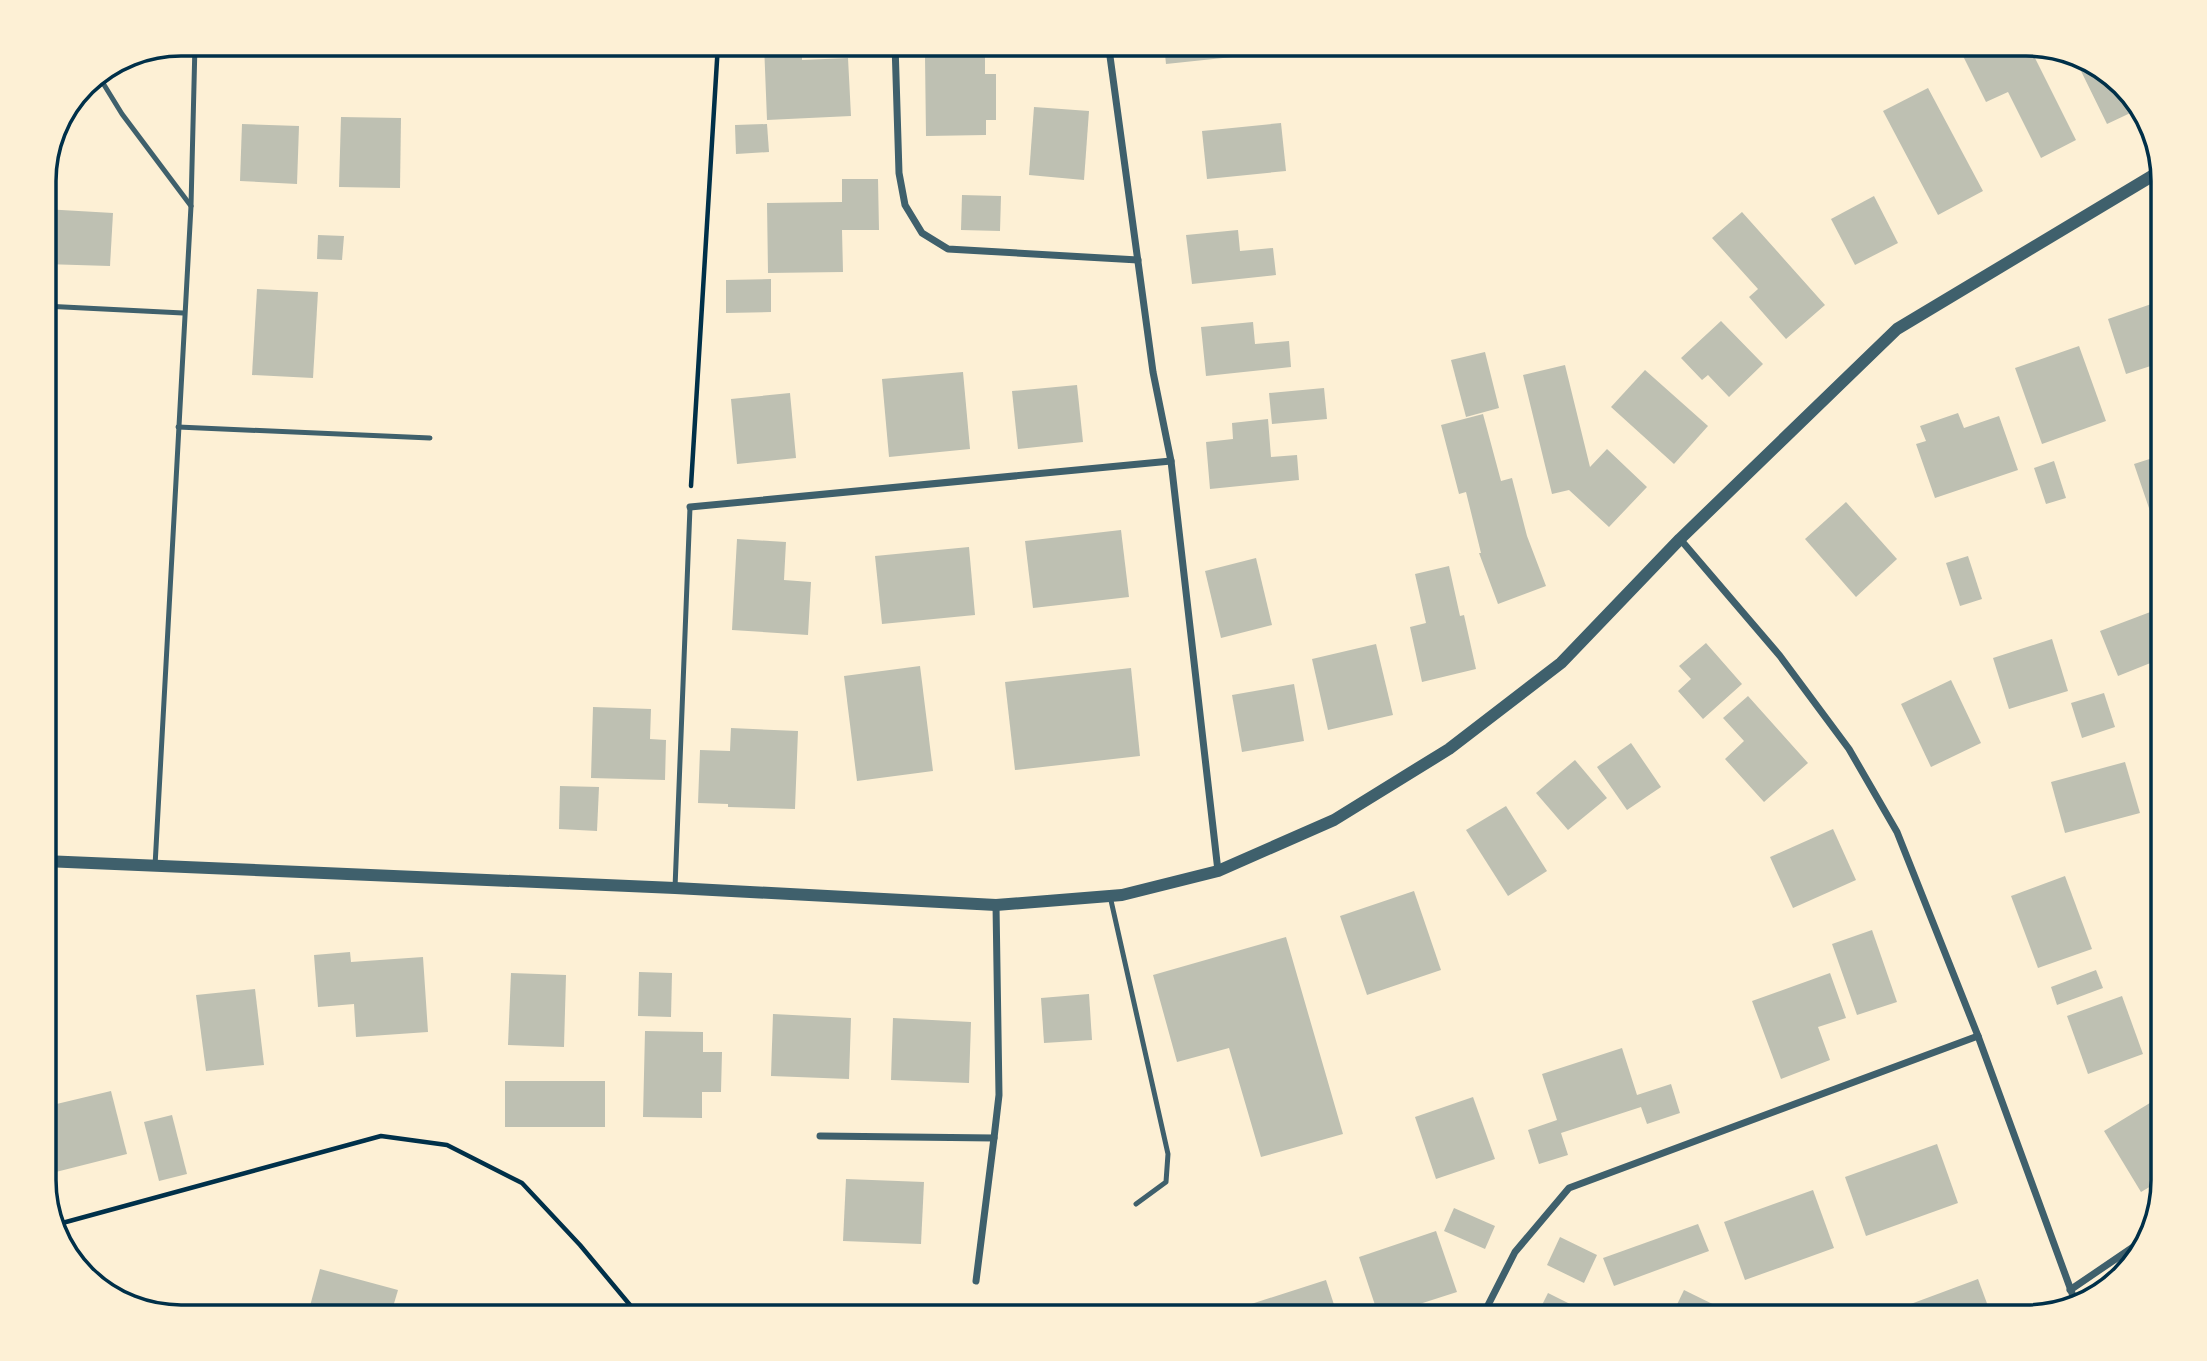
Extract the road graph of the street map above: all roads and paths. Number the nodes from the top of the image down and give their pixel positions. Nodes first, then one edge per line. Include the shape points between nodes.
1 (195, 56) edge
2 (717, 56) edge
3 (895, 56) edge
4 (1111, 56) edge
5 (103, 84) edge
6 (2151, 177) edge
7 (191, 206) junction
8 (1138, 260) junction
9 (56, 307) edge
10 (183, 313) junction
11 (178, 427) junction
12 (430, 438) dead end
13 (1171, 461) junction
14 (690, 507) junction
15 (1680, 540) junction
16 (56, 862) edge
17 (155, 866) junction
18 (1218, 872) junction
19 (675, 888) junction
20 (1110, 896) junction
21 (996, 905) junction
22 (1978, 1036) junction
23 (820, 1136) dead end
24 (994, 1138) junction
25 (1136, 1203) dead end
26 (64, 1223) edge
27 (2129, 1250) edge
28 (976, 1281) dead end
29 (2070, 1290) junction
30 (2072, 1296) edge
31 (630, 1305) edge
32 (1488, 1305) edge

1 - 7 lane
2 - 14 path
3 - 8 street via 899,173 905,205 922,233 948,249
4 - 8 street
5 - 7 lane
6 - 15 street via 1898,329
7 - 10 lane
8 - 13 street
9 - 10 lane
10 - 11 lane
11 - 12 lane
11 - 17 lane
13 - 14 street
13 - 18 street
14 - 19 lane
15 - 18 street via 1561,663 1449,749 1334,820
15 - 22 street via 1780,656 1849,749 1897,832
16 - 17 street
17 - 19 street
18 - 20 street
19 - 21 street
20 - 21 street
20 - 25 lane via 1168,1154 1166,1182
21 - 24 street via 999,1095
22 - 29 street
22 - 32 street via 1569,1188 1515,1252
23 - 24 street
24 - 28 street
26 - 31 path via 381,1136 447,1145 522,1183
27 - 29 street
29 - 30 street

